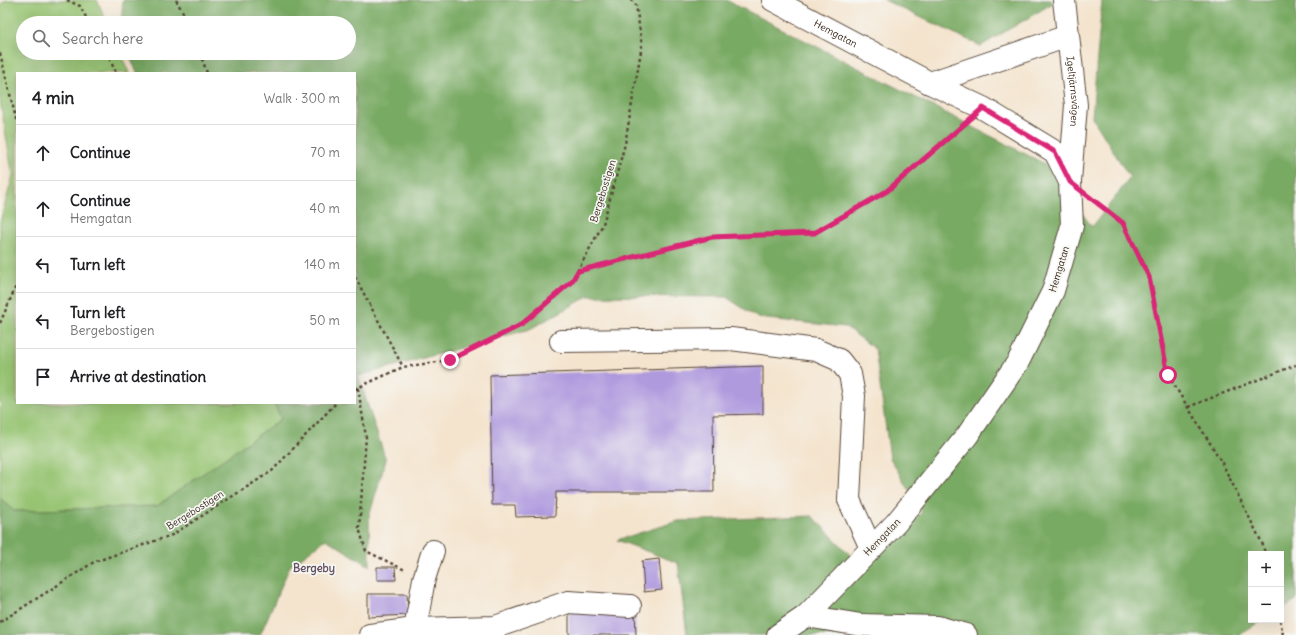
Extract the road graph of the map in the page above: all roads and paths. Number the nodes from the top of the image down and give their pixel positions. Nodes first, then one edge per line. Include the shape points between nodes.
1 (67, 0) edge
2 (176, 0) edge
3 (631, 0) edge
4 (772, 0) edge
5 (1064, 0) edge
6 (86, 16) edge
7 (185, 16) edge
8 (1068, 36) junction
9 (0, 53) edge
10 (110, 60) edge
11 (202, 60) edge
12 (116, 72) edge
13 (207, 72) edge
14 (930, 83) junction
15 (983, 108) junction
16 (16, 119) edge
17 (1070, 182) junction
18 (578, 271) junction
19 (356, 279) edge
20 (16, 286) edge
21 (0, 323) edge
22 (561, 341) dead end
23 (1296, 365) edge
24 (403, 367) junction
25 (356, 388) edge
26 (335, 404) edge
27 (1188, 407) junction
28 (871, 548) junction
29 (433, 551) dead end
30 (1264, 551) edge
31 (424, 579) junction
32 (630, 606) dead end
33 (806, 616) junction
34 (0, 622) edge
35 (1281, 623) edge
36 (414, 632) edge
37 (370, 635) edge
38 (778, 635) edge
39 (966, 635) edge
40 (1283, 635) edge

1 - 6 path via 80,6
2 - 7 path
3 - 18 path, Bergebostigen via 636,5 642,45 625,144 602,224
4 - 14 street, Hemgatan
5 - 8 street, Igeltjärnsvägen
8 - 14 street
8 - 17 street, Igeltjärnsvägen via 1076,105
9 - 16 path
10 - 12 path
11 - 13 path
14 - 15 street, Hemgatan
15 - 17 street, Hemgatan via 1055,152
15 - 18 path via 887,191 814,233 712,237
17 - 27 path via 1123,223 1149,277 1168,375
17 - 28 street, Hemgatan via 1072,226 1053,291 1018,362 966,436 896,523
18 - 24 path, Bergebostigen via 572,281 521,325 450,360
19 - 24 path
20 - 21 path
22 - 28 street via 731,339 816,350 839,360 850,374 854,396 849,500
23 - 27 path
24 - 25 path, Bergebostigen
25 - 31 path via 366,438 359,528 366,551
26 - 34 path, Bergebostigen via 272,471 172,534 94,562
27 - 30 path via 1221,461
28 - 33 street, Hemgatan
29 - 31 street
31 - 36 street
32 - 36 street via 568,602 495,627
33 - 38 street, Hemgatan
33 - 39 street via 861,626 938,627
35 - 40 path
36 - 37 street

